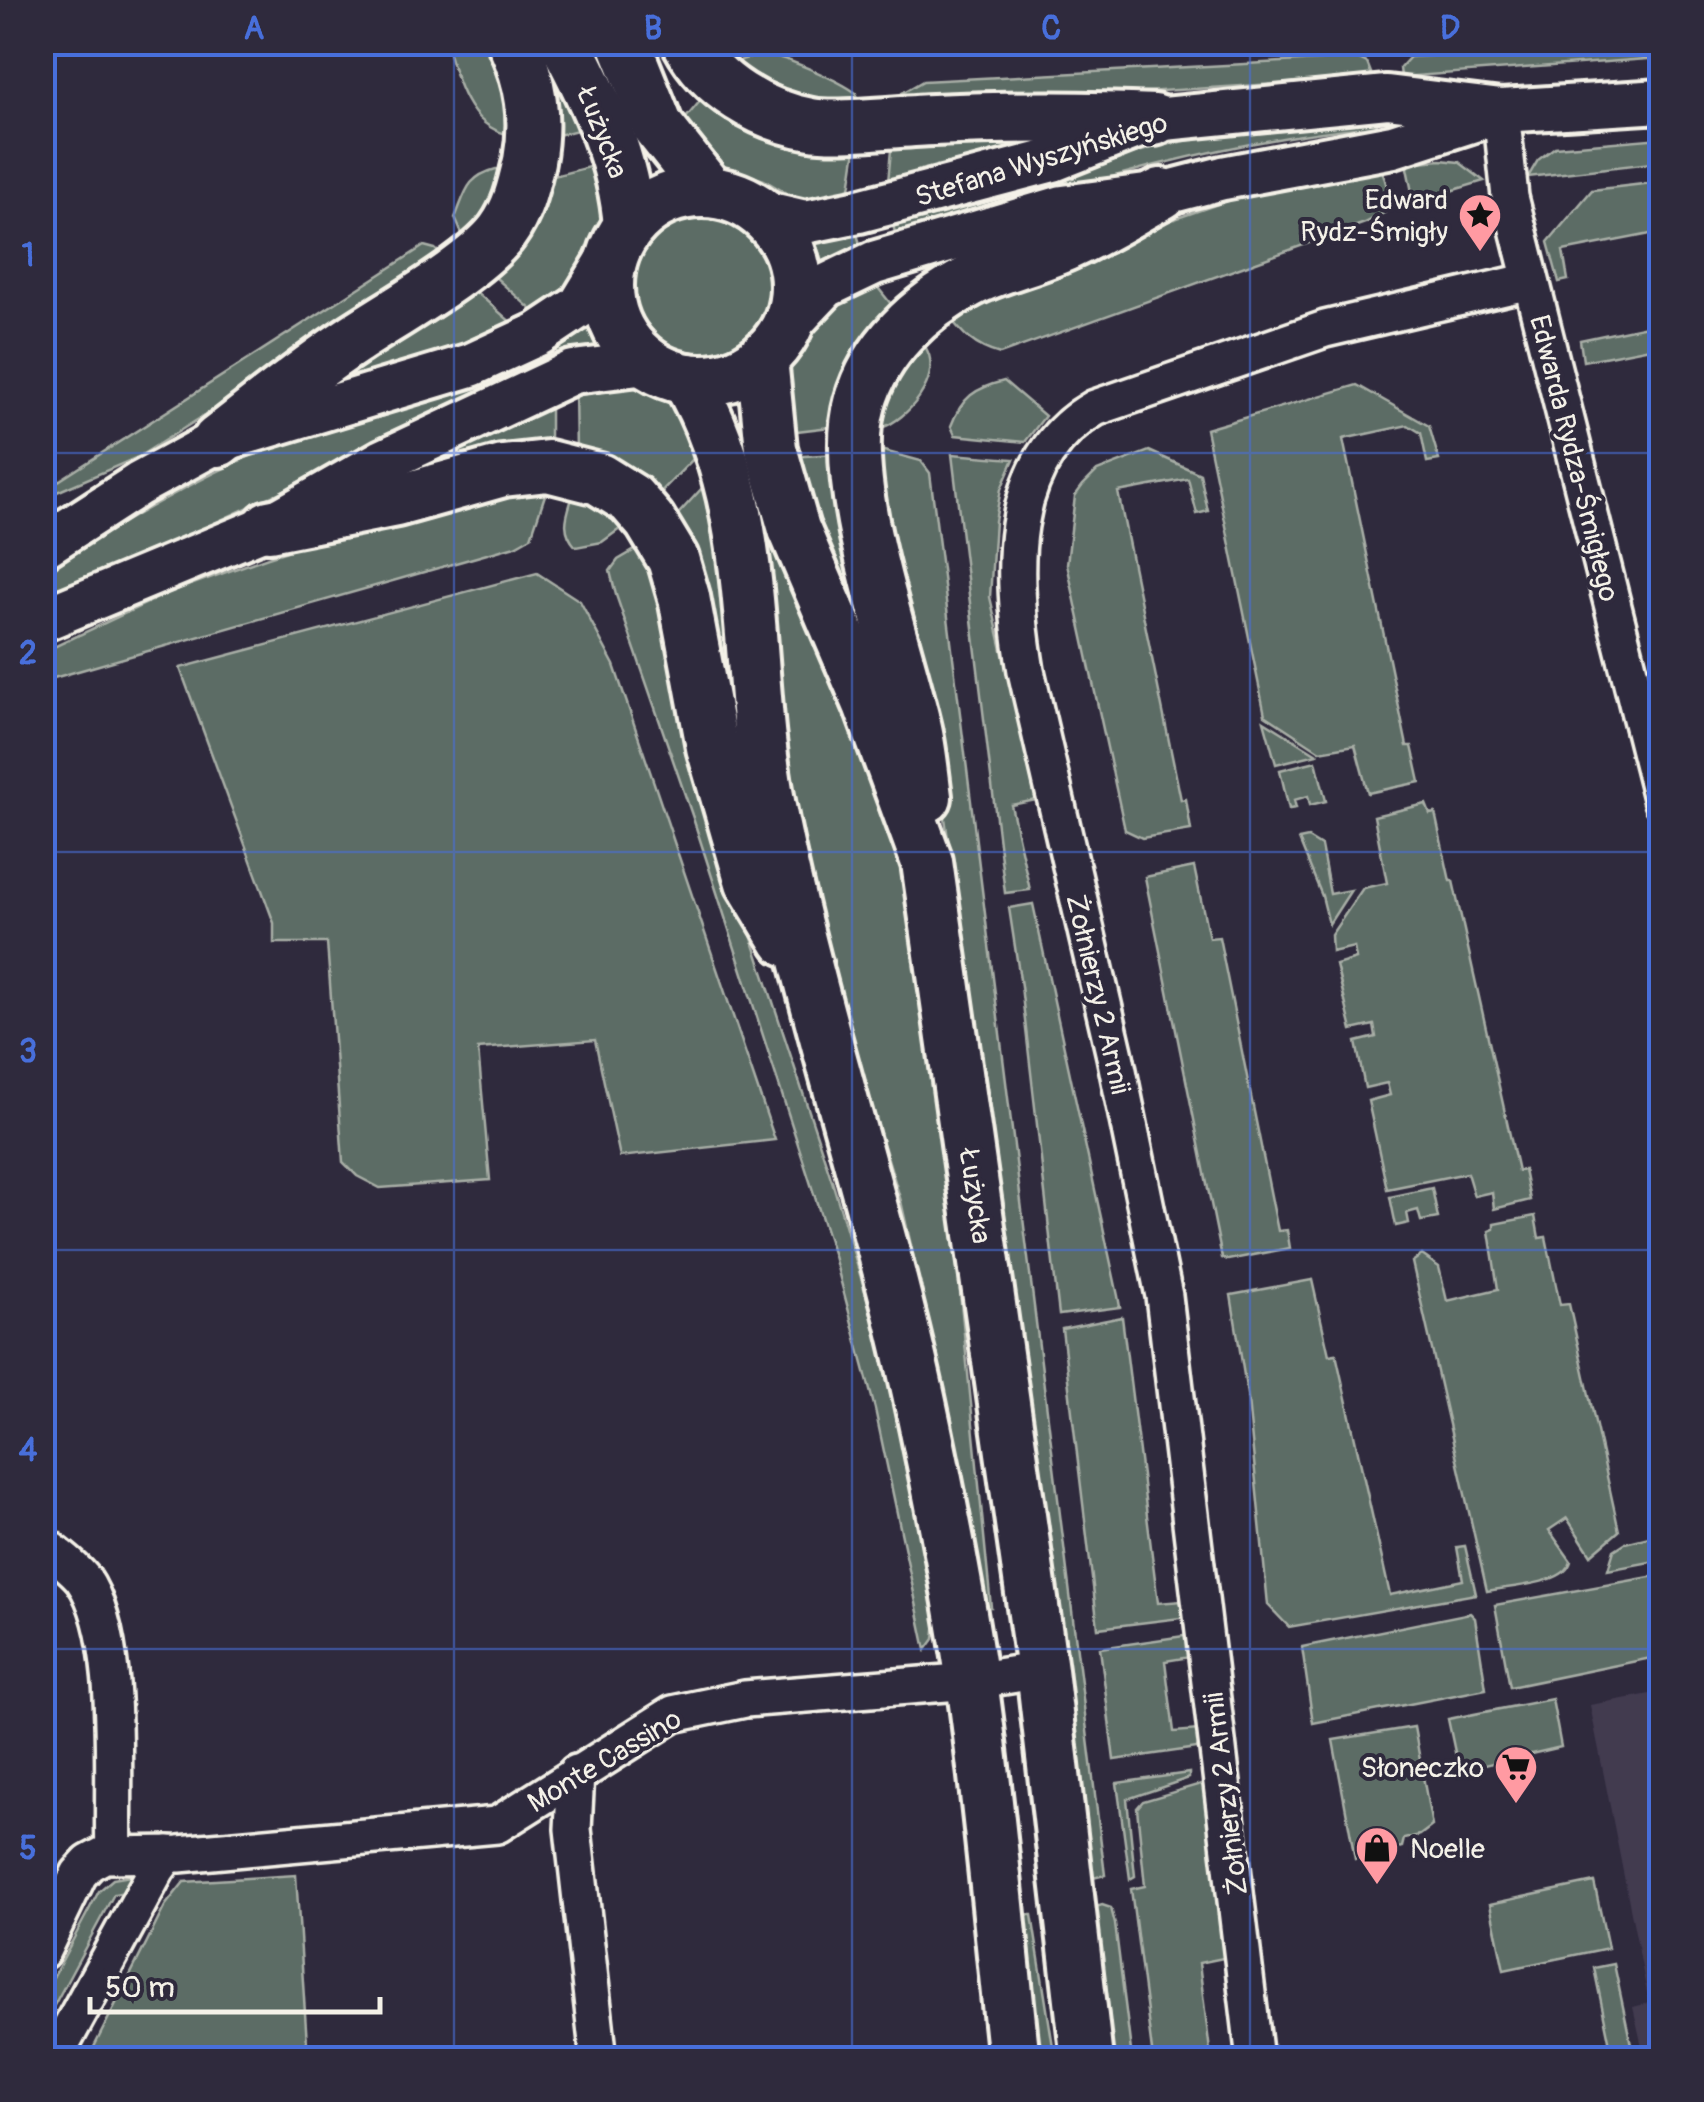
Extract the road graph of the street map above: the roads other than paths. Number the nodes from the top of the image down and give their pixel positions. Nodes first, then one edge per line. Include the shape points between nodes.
1 (513, 42) edge
2 (565, 42) edge
3 (624, 42) edge
4 (688, 42) edge
5 (1662, 101) edge
6 (1501, 111) junction
7 (1154, 120) junction
8 (708, 190) junction
9 (1162, 194) junction
10 (762, 212) junction
11 (621, 238) junction
12 (1530, 280) junction
13 (775, 342) junction
14 (667, 371) junction
15 (218, 441) junction
16 (269, 526) junction
17 (42, 547) edge
18 (42, 620) edge
19 (1662, 802) edge
20 (927, 862) junction
21 (809, 978) junction
22 (42, 1543) edge
23 (1042, 1670) junction
24 (972, 1681) junction
25 (576, 1773) junction
26 (109, 1854) junction
27 (168, 1854) junction
28 (42, 1950) edge
29 (53, 2060) edge
30 (599, 2060) edge
31 (1014, 2060) edge
32 (1088, 2060) edge
33 (1256, 2060) edge

1 - 15 main road via 534,106 532,144 522,196 500,234
2 - 11 main road, Łużycka via 616,150 626,196
3 - 8 main road, Łużycka via 658,127
4 - 7 main road via 697,60 743,100 814,125 1054,115
5 - 6 street, Stefana Wyszyńskiego
6 - 7 street, Stefana Wyszyńskiego via 1387,97
6 - 9 street, Stefana Wyszyńskiego via 1392,146
6 - 12 street, Edwarda Rydza-Śmigłego via 1510,197
7 - 10 street, Stefana Wyszyńskiego via 1054,160 859,211 806,222
8 - 10 main road via 736,196
8 - 11 main road via 651,206
9 - 13 street, Stefana Wyszyńskiego via 1063,207 874,263 826,286
9 - 20 main road via 1069,244 968,283 913,321 884,354 860,404 860,496 917,732
10 - 13 main road via 795,264 796,296
11 - 14 main road via 608,286 615,323 628,346
11 - 15 street via 580,306 538,334 472,365
12 - 19 street, Edwarda Rydza-Śmigłego
12 - 33 street, Żołnierzy 2 Armii via 1324,329 1095,408 1076,418 1047,452 1018,527 1018,623 1026,671 1169,1324
13 - 14 main road via 727,377
13 - 20 main road, Łużycka via 770,448 794,529
14 - 16 street via 572,372 382,460
14 - 21 main road via 705,410 738,522 758,740
15 - 17 street
16 - 18 street
16 - 21 main road via 548,466 599,479 630,498 673,559 712,748 751,882
20 - 23 main road, Łużycka
21 - 24 main road via 918,1395
22 - 26 street via 82,1579 106,1630
23 - 24 street, Monte Cassino
23 - 32 main road, Łużycka
24 - 25 street, Monte Cassino via 710,1704 674,1714
24 - 31 main road
25 - 27 street, Monte Cassino via 497,1825
25 - 30 street via 573,1829
26 - 27 street, Monte Cassino
26 - 28 street via 79,1874
27 - 29 street

